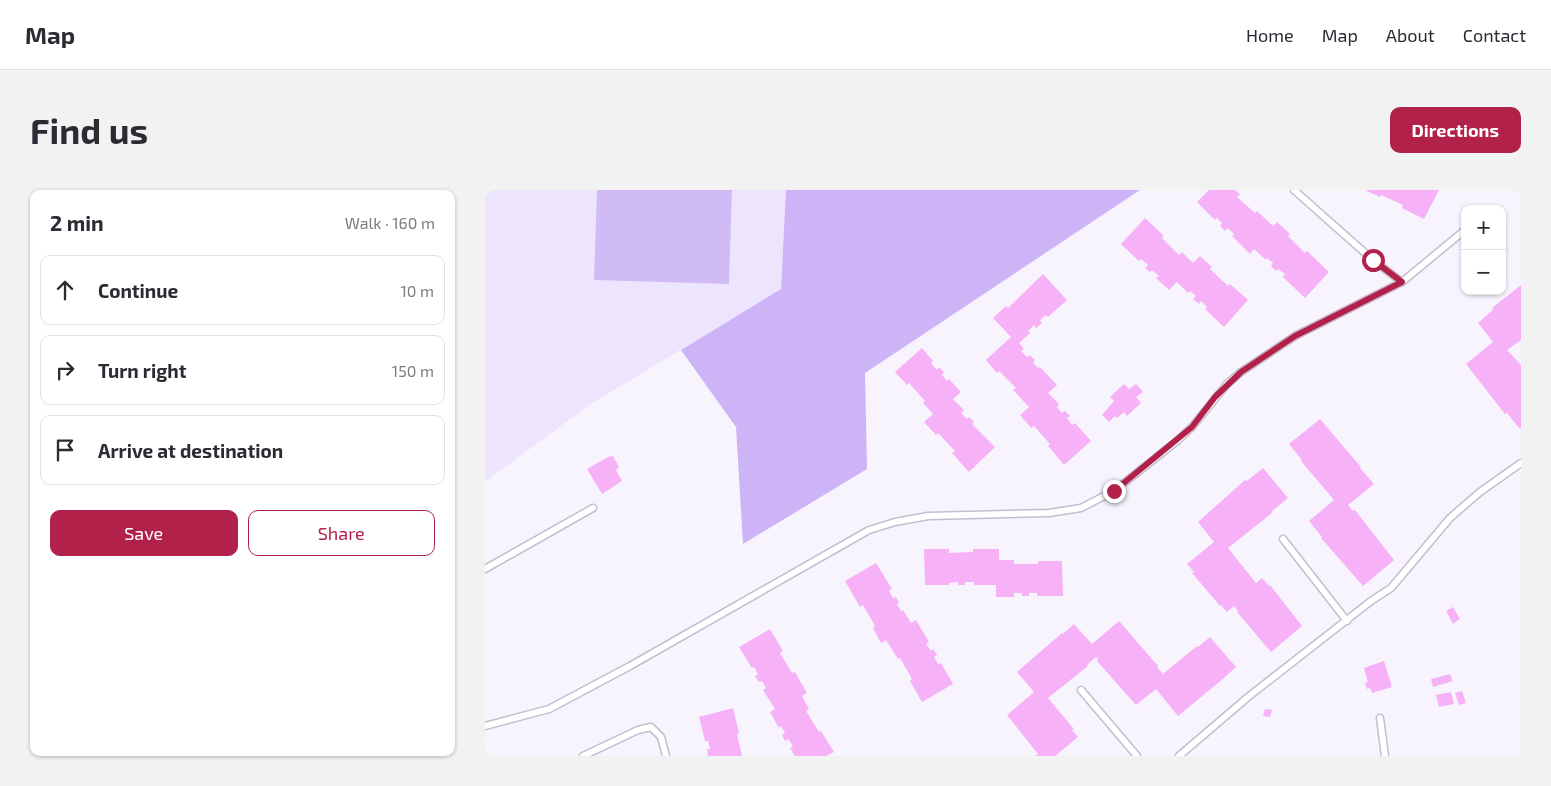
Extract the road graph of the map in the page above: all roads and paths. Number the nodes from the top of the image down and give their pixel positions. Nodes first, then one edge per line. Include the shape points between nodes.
1 (1294, 190) edge
2 (1461, 233) edge
3 (1402, 282) junction
4 (1521, 463) edge
5 (593, 508) dead end
6 (1283, 539) dead end
7 (485, 569) edge
8 (1347, 621) junction
9 (1081, 690) dead end
10 (1380, 718) dead end
11 (485, 726) edge
12 (583, 756) edge
13 (666, 756) edge
14 (1137, 756) edge
15 (1179, 756) edge
16 (1385, 756) edge

1 - 3 lane
2 - 3 lane
3 - 11 lane via 1295,336 1241,372 1177,442 1114,491 1081,508 1049,513 928,516 869,530 549,709
4 - 8 lane via 1450,518 1391,588
5 - 7 lane
6 - 8 lane
8 - 15 lane via 1248,697
9 - 14 lane
10 - 16 lane
12 - 13 lane via 651,727 661,737

